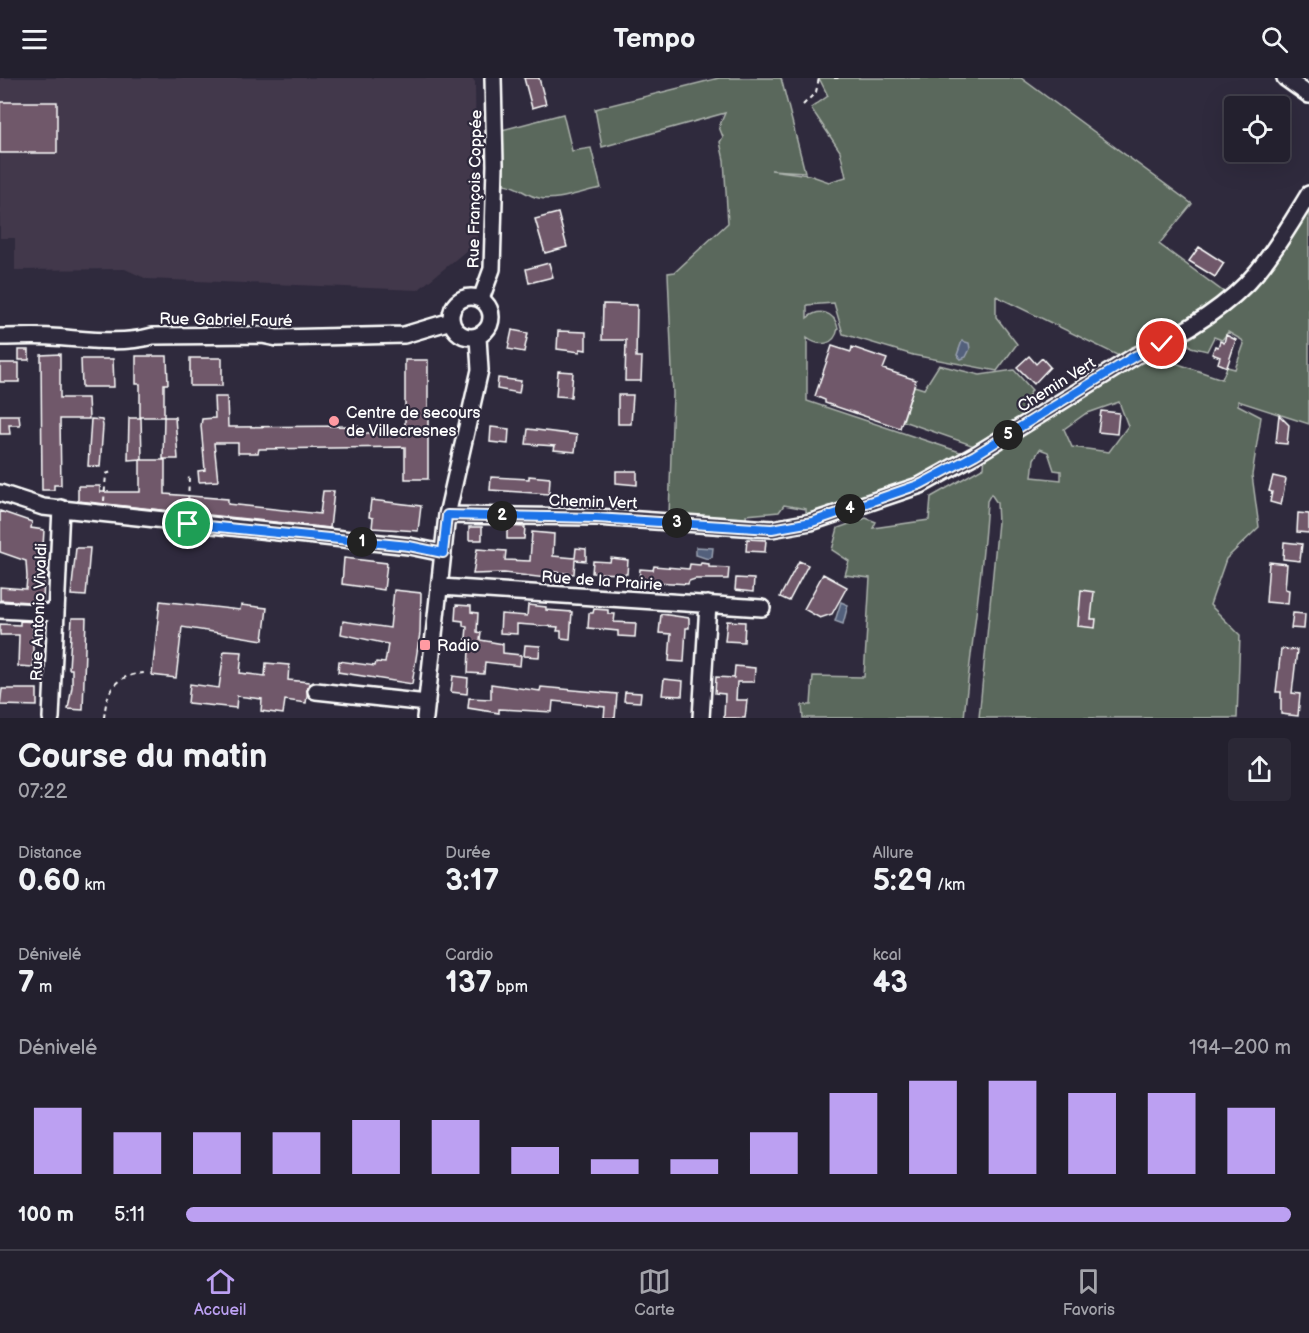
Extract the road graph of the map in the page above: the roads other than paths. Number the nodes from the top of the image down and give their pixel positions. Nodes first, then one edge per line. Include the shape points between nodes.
1 (493, 78) edge
2 (1285, 78) edge
3 (1309, 95) edge
4 (1309, 194) edge
5 (481, 299) junction
6 (451, 321) junction
7 (0, 337) edge
8 (478, 337) junction
9 (0, 493) edge
10 (61, 508) junction
11 (447, 515) junction
12 (443, 553) junction
13 (441, 588) junction
14 (708, 604) junction
15 (762, 608) dead end
16 (0, 610) edge
17 (56, 613) junction
18 (316, 691) dead end
19 (426, 711) edge
20 (51, 718) edge
21 (701, 718) edge

1 - 5 street, Rue François Coppée via 492,269
2 - 3 street
4 - 11 street, Chemin Vert via 1259,271 1234,295 1162,344 1135,356 921,484 812,522 772,529 596,518
5 - 6 street via 459,301 452,310
5 - 8 street via 492,319 488,330
6 - 7 street, Rue Gabriel Fauré via 404,335 362,337
6 - 8 street via 461,335
8 - 11 street via 480,370
9 - 10 street via 43,507
10 - 12 street
10 - 17 street, Rue Antonio Vivaldi
11 - 12 street
12 - 13 street
13 - 14 street, Rue de la Prairie
13 - 19 street
14 - 15 street, Rue de la Prairie
14 - 21 street
16 - 17 street
17 - 20 street, Rue Antonio Vivaldi
18 - 19 street

